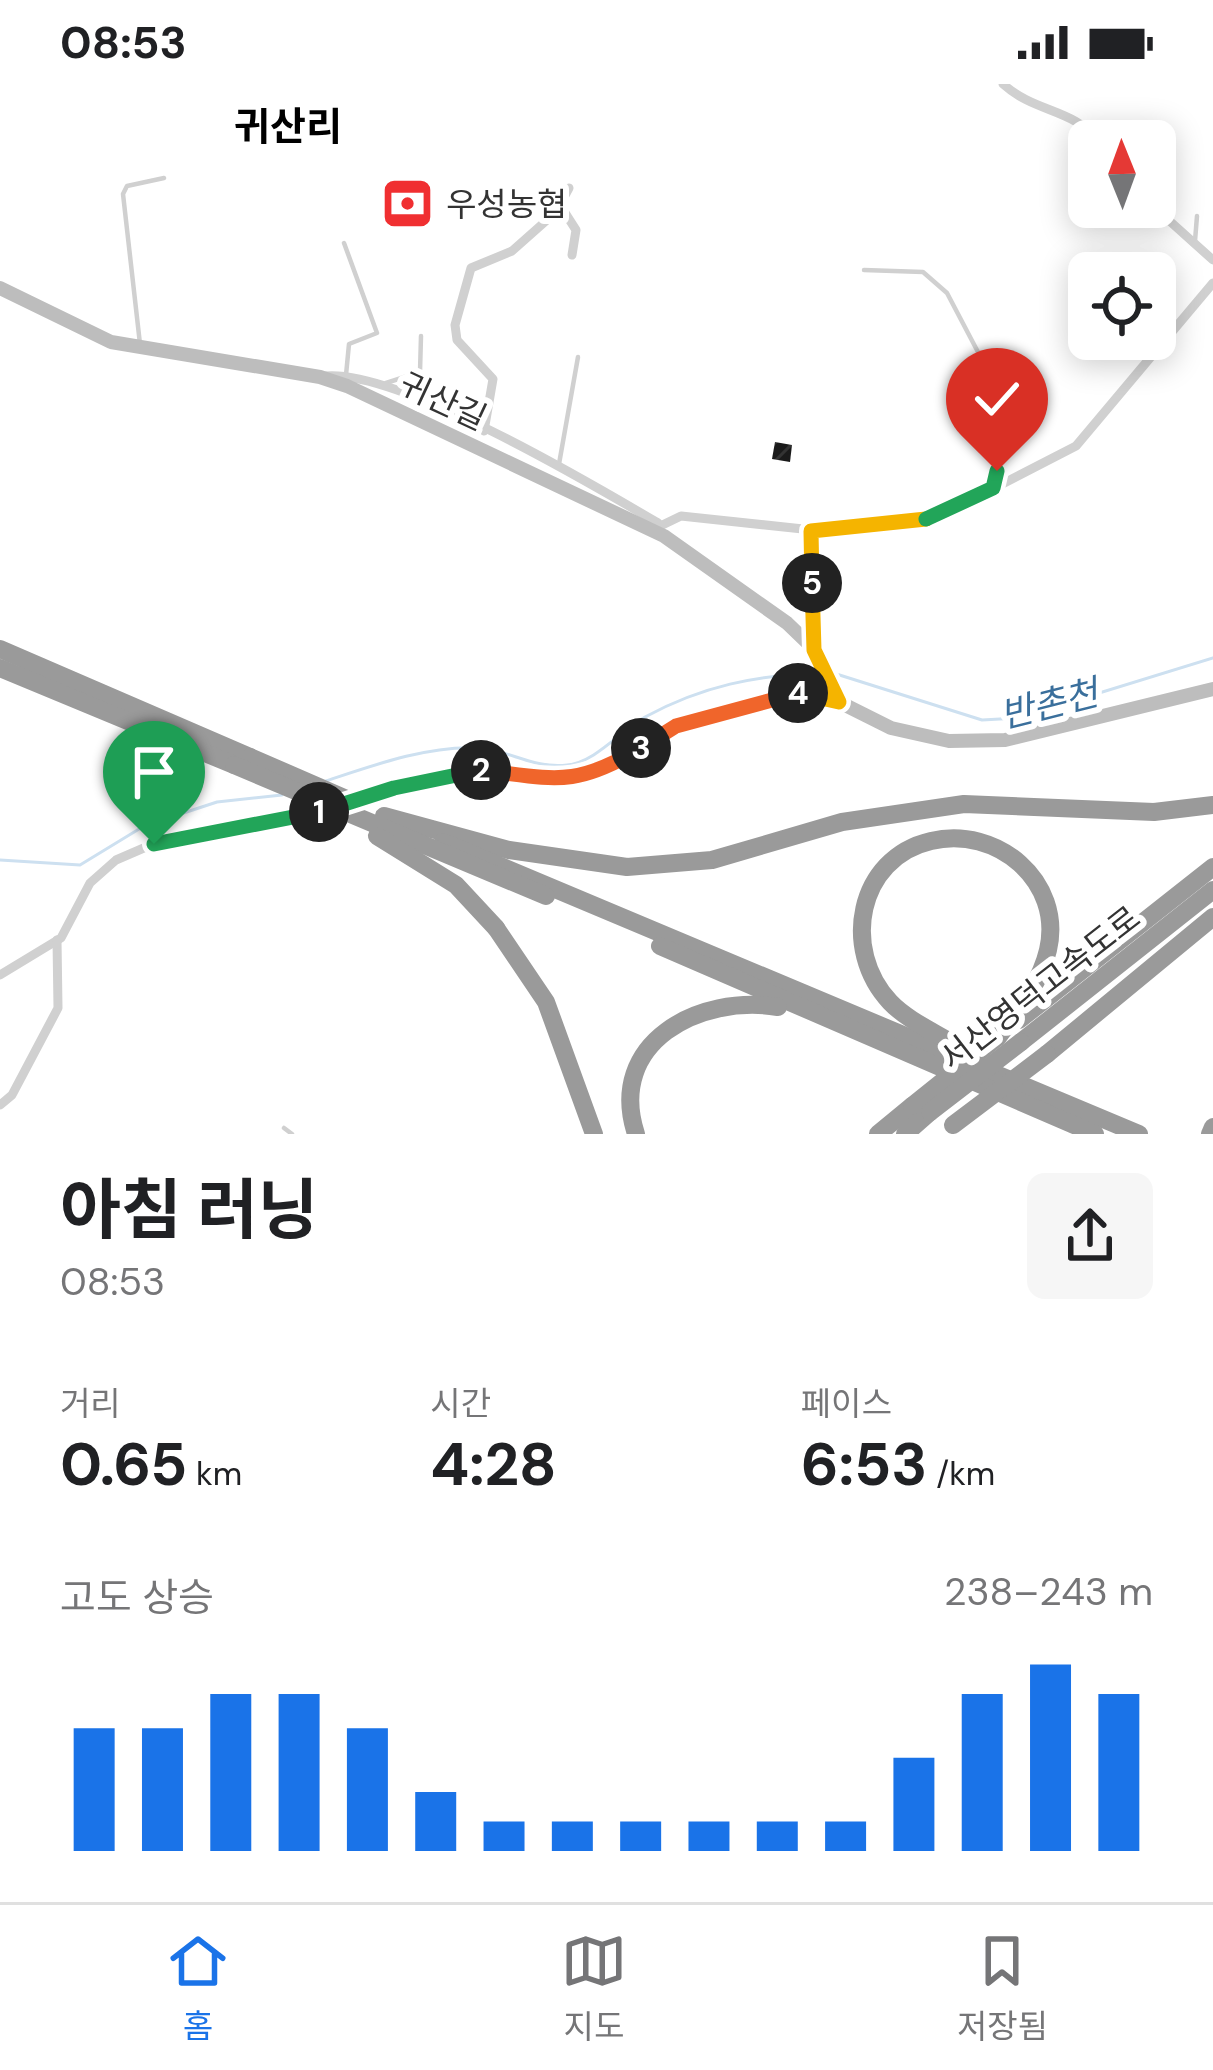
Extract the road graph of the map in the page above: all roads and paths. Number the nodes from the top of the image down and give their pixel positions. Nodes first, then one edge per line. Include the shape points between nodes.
1 (1003, 84) edge
2 (1075, 120) edge
3 (164, 178) dead end
4 (568, 188) dead end
5 (560, 205) junction
6 (1197, 216) dead end
7 (1176, 228) edge
8 (344, 243) dead end
9 (1195, 246) junction
10 (572, 256) dead end
11 (1213, 260) edge
12 (864, 270) dead end
13 (1213, 284) edge
14 (0, 288) edge
15 (421, 336) dead end
16 (141, 350) junction
17 (578, 357) dead end
18 (346, 374) junction
19 (320, 377) junction
20 (380, 385) junction
21 (484, 430) junction
22 (478, 447) junction
23 (557, 469) junction
24 (993, 488) junction
25 (655, 527) junction
26 (811, 531) junction
27 (0, 649) edge
28 (816, 654) junction
29 (0, 668) edge
30 (1213, 689) edge
31 (837, 695) junction
32 (242, 761) junction
33 (277, 784) junction
34 (1213, 806) edge
35 (384, 816) junction
36 (1213, 868) edge
37 (1213, 890) edge
38 (553, 894) junction
39 (1213, 917) edge
40 (57, 940) junction
41 (0, 975) edge
42 (998, 1037) junction
43 (874, 1042) junction
44 (1000, 1072) junction
45 (0, 1105) edge
46 (921, 1109) junction
47 (284, 1128) dead end
48 (948, 1130) edge
49 (292, 1134) edge
50 (594, 1134) edge
51 (636, 1134) edge
52 (878, 1134) edge
53 (905, 1134) edge
54 (1095, 1134) edge
55 (1139, 1134) edge

1 - 2 street via 1024,104
3 - 16 lane via 123,194
4 - 5 street
5 - 10 street via 576,230
5 - 21 street via 512,251 471,268 462,294 457,340 493,379
6 - 9 lane
7 - 9 street
8 - 18 lane via 377,333 350,344
9 - 11 street
12 - 24 lane via 923,272 947,292 1010,413
13 - 24 street via 1076,446
14 - 16 street, 귀산길
15 - 20 lane via 420,373
16 - 19 street, 귀산길
17 - 23 lane
18 - 19 street
18 - 20 street
19 - 22 street, 귀산길
20 - 21 street
21 - 22 street
21 - 23 street
22 - 25 street, 귀산길
23 - 25 street
24 - 26 street via 910,524
25 - 26 street via 698,516
25 - 28 street, 귀산길 via 747,591
26 - 28 street
27 - 32 highway
28 - 31 street, 귀산길
29 - 32 highway
30 - 31 street via 1051,732 975,742 919,736
31 - 40 street via 784,694 676,726 593,776 481,770 154,844 98,873
32 - 33 highway, bridge
32 - 35 highway, bridge
33 - 38 highway, bridge
33 - 50 highway, bridge via 422,861 496,928 547,1002
34 - 35 highway via 1154,812 964,804 842,822 712,860 627,867 509,850
35 - 38 highway
36 - 42 highway
37 - 46 highway, 서산영덕고속도로, bridge via 1021,1042
38 - 43 highway
38 - 44 highway
39 - 48 highway, 서산영덕고속도로, bridge
40 - 41 street
40 - 45 street via 58,1008
42 - 44 highway via 1036,986 1049,947 1044,890 1013,856 967,837 908,848 883,866 863,906 865,958 892,1004
42 - 46 highway, bridge
43 - 51 highway via 759,1004 688,1015 643,1053 630,1098
43 - 54 highway
44 - 55 highway
46 - 52 highway
46 - 53 highway, 서산영덕고속도로
47 - 49 lane

